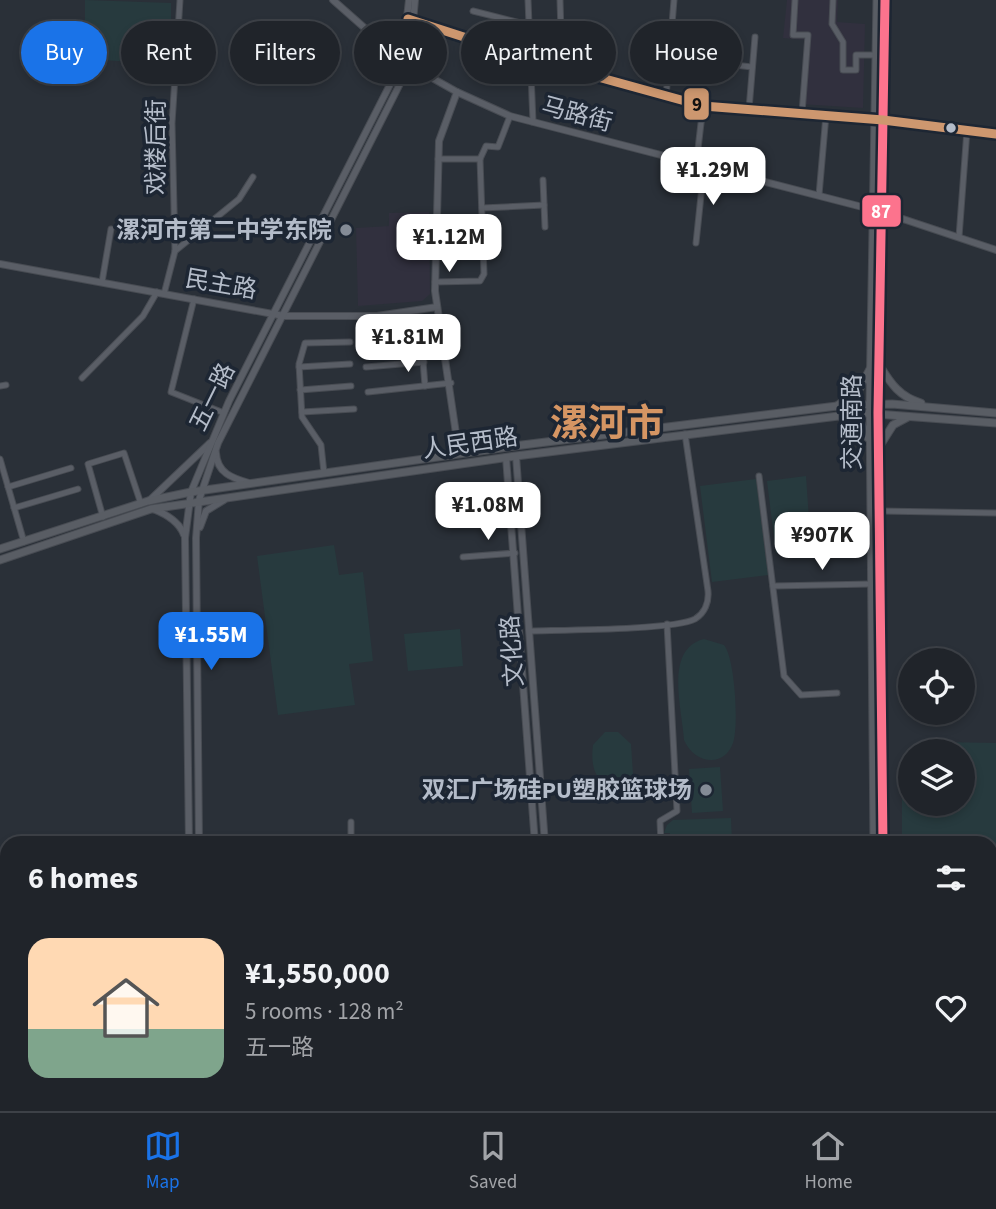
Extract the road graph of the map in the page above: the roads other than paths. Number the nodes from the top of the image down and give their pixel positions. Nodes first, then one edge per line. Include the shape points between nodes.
1 (180, 0) edge
2 (333, 0) edge
3 (410, 0) edge
4 (415, 0) edge
5 (528, 0) edge
6 (560, 0) edge
7 (674, 0) edge
8 (795, 0) edge
9 (833, 0) edge
10 (877, 0) edge
11 (885, 0) edge
12 (473, 11) dead end
13 (410, 20) junction
14 (357, 21) edge
15 (512, 21) edge
16 (528, 21) edge
17 (561, 21) edge
18 (461, 36) edge
19 (755, 37) dead end
20 (845, 49) junction
21 (856, 55) junction
22 (876, 55) junction
23 (742, 66) edge
24 (752, 67) junction
25 (616, 83) edge
26 (390, 84) edge
27 (400, 84) edge
28 (442, 84) edge
29 (531, 84) edge
30 (457, 92) junction
31 (667, 97) junction
32 (703, 106) junction
33 (749, 109) junction
34 (802, 113) junction
35 (825, 115) junction
36 (510, 116) junction
37 (879, 119) junction
38 (533, 122) junction
39 (967, 130) junction
40 (996, 134) edge
41 (438, 159) junction
42 (480, 159) junction
43 (700, 167) junction
44 (253, 177) dead end
45 (543, 180) dead end
46 (819, 195) junction
47 (544, 205) junction
48 (482, 208) junction
49 (878, 211) junction
50 (545, 227) dead end
51 (111, 229) dead end
52 (959, 237) junction
53 (695, 243) dead end
54 (996, 250) edge
55 (175, 251) junction
56 (0, 264) edge
57 (102, 282) junction
58 (435, 282) junction
59 (160, 293) junction
60 (194, 299) junction
61 (437, 307) junction
62 (276, 313) junction
63 (285, 316) junction
64 (364, 341) dead end
65 (350, 342) dead end
66 (424, 362) junction
67 (350, 364) dead end
68 (875, 365) junction
69 (299, 367) junction
70 (366, 367) dead end
71 (82, 378) dead end
72 (451, 383) junction
73 (351, 386) dead end
74 (425, 386) junction
75 (300, 390) junction
76 (368, 392) dead end
77 (874, 404) junction
78 (837, 405) junction
79 (935, 408) junction
80 (354, 409) dead end
81 (302, 412) junction
82 (224, 413) junction
83 (874, 413) junction
84 (996, 413) edge
85 (837, 415) junction
86 (912, 415) junction
87 (996, 422) edge
88 (685, 434) junction
89 (214, 442) junction
90 (874, 448) junction
91 (460, 454) junction
92 (516, 456) junction
93 (506, 457) junction
94 (0, 459) edge
95 (517, 466) junction
96 (507, 467) junction
97 (71, 468) dead end
98 (324, 473) junction
99 (759, 476) dead end
100 (254, 484) junction
101 (8, 487) junction
102 (78, 489) dead end
103 (202, 489) junction
104 (191, 492) junction
105 (246, 494) junction
106 (199, 500) junction
107 (188, 501) junction
108 (147, 505) junction
109 (14, 508) junction
110 (880, 511) junction
111 (996, 513) edge
112 (103, 517) junction
113 (185, 538) junction
114 (196, 538) junction
115 (24, 542) junction
116 (0, 549) edge
117 (515, 553) junction
118 (463, 557) dead end
119 (0, 560) edge
120 (871, 584) junction
121 (773, 586) junction
122 (667, 624) junction
123 (530, 631) junction
124 (837, 693) dead end
125 (351, 822) dead end
126 (190, 836) edge
127 (199, 836) edge
128 (351, 836) edge
129 (534, 836) edge
130 (544, 836) edge
131 (661, 836) edge
132 (874, 836) edge
133 (883, 836) edge

1 - 55 street, 戏楼后街 via 172,122
2 - 14 street, 马路街
3 - 13 street, 五一路
4 - 13 street, 五一路
5 - 16 street
6 - 17 street
7 - 31 street
8 - 34 street via 793,35 808,35
9 - 20 street via 832,24
10 - 22 main road, 交通南路
11 - 37 main road, 交通南路
12 - 15 street
13 - 18 street
19 - 24 street
20 - 21 street via 856,49
20 - 21 street via 843,70 856,70
21 - 22 street
22 - 37 main road, 交通南路
23 - 24 street
24 - 33 street
25 - 31 street
26 - 62 street, 五一路
27 - 63 street, 五一路
28 - 30 street, 马路街
29 - 38 street
30 - 36 street, 马路街
30 - 41 street via 439,142
31 - 32 street
32 - 33 street
32 - 43 street
33 - 34 street
34 - 35 street
35 - 37 street
35 - 46 street
36 - 38 street, 马路街
36 - 42 street via 498,147 486,146
37 - 39 street
37 - 49 main road, 交通南路
38 - 43 street, 马路街
39 - 40 street
39 - 52 street
41 - 42 street
41 - 58 street
42 - 48 street
43 - 46 street, 马路街
43 - 53 street
44 - 55 street via 239,199
45 - 47 street
46 - 49 street, 马路街
47 - 48 street
47 - 50 street
48 - 58 street via 484,279
49 - 52 street, 马路街
49 - 68 main road, 交通南路
51 - 57 street
52 - 54 street, 马路街
55 - 59 street, 戏楼后街
56 - 57 street, 民主路
57 - 59 street, 民主路
58 - 61 street
59 - 60 street, 民主路
59 - 71 street, 戏楼后街
60 - 62 street, 民主路
60 - 82 street via 171,392
61 - 63 street, 民主路 via 377,316
61 - 72 street
62 - 63 street, 民主路
62 - 82 street, 五一路
63 - 89 street, 五一路
64 - 66 street via 421,336
65 - 69 street via 305,343
66 - 70 street
66 - 74 street
67 - 69 street
68 - 77 main road, 交通南路
68 - 78 main road via 860,388
68 - 79 main road via 907,399
69 - 75 street
72 - 74 street
72 - 91 street
73 - 75 street
74 - 76 street
75 - 81 street
77 - 78 main road, 人民西路
77 - 79 main road, 人民西路
77 - 83 main road, 交通南路
78 - 91 main road, 人民西路
79 - 84 main road, 人民西路
80 - 81 street
81 - 98 street via 321,444
82 - 89 street, 五一路
83 - 85 main road, 人民西路
83 - 86 main road, 人民西路
83 - 90 main road, 交通南路
85 - 88 main road, 人民西路
85 - 90 main road via 863,426
86 - 87 main road, 人民西路
86 - 90 main road via 893,425
88 - 92 main road, 人民西路
88 - 122 street via 709,597 692,621
89 - 100 street via 221,470
89 - 103 street, 五一路
89 - 104 street, 五一路
89 - 108 street
90 - 110 main road, 交通南路
90 - 120 main road, 交通南路
91 - 98 main road, 人民西路
92 - 93 main road, 人民西路
92 - 95 street, 文化路
93 - 96 street, 文化路
93 - 105 main road, 人民西路
94 - 101 street
95 - 96 street
95 - 123 street, 文化路
96 - 117 street, 文化路
97 - 101 street
98 - 100 main road, 人民西路
99 - 121 street
100 - 103 main road, 人民西路
101 - 109 street
102 - 109 street
103 - 104 main road, 人民西路
103 - 106 street, 五一路
104 - 107 street, 五一路
104 - 108 main road, 人民西路
105 - 106 main road, 人民西路
105 - 114 street via 205,511
106 - 107 main road, 人民西路
106 - 114 street, 五一路
107 - 108 main road, 人民西路
107 - 113 street, 五一路
108 - 112 main road, 人民西路
108 - 112 street via 124,453 88,464
108 - 113 street via 170,517
108 - 119 main road, 人民西路
109 - 115 street
110 - 111 street
110 - 133 main road, 交通南路
112 - 115 main road, 人民西路
113 - 126 street, 五一路
114 - 127 street, 五一路
115 - 116 main road, 人民西路
117 - 118 street
117 - 129 street, 文化路
120 - 121 street
120 - 132 main road, 交通南路
121 - 124 street via 784,676 801,695
122 - 123 street
122 - 131 street via 677,811 660,821
123 - 130 street, 文化路
125 - 128 street

